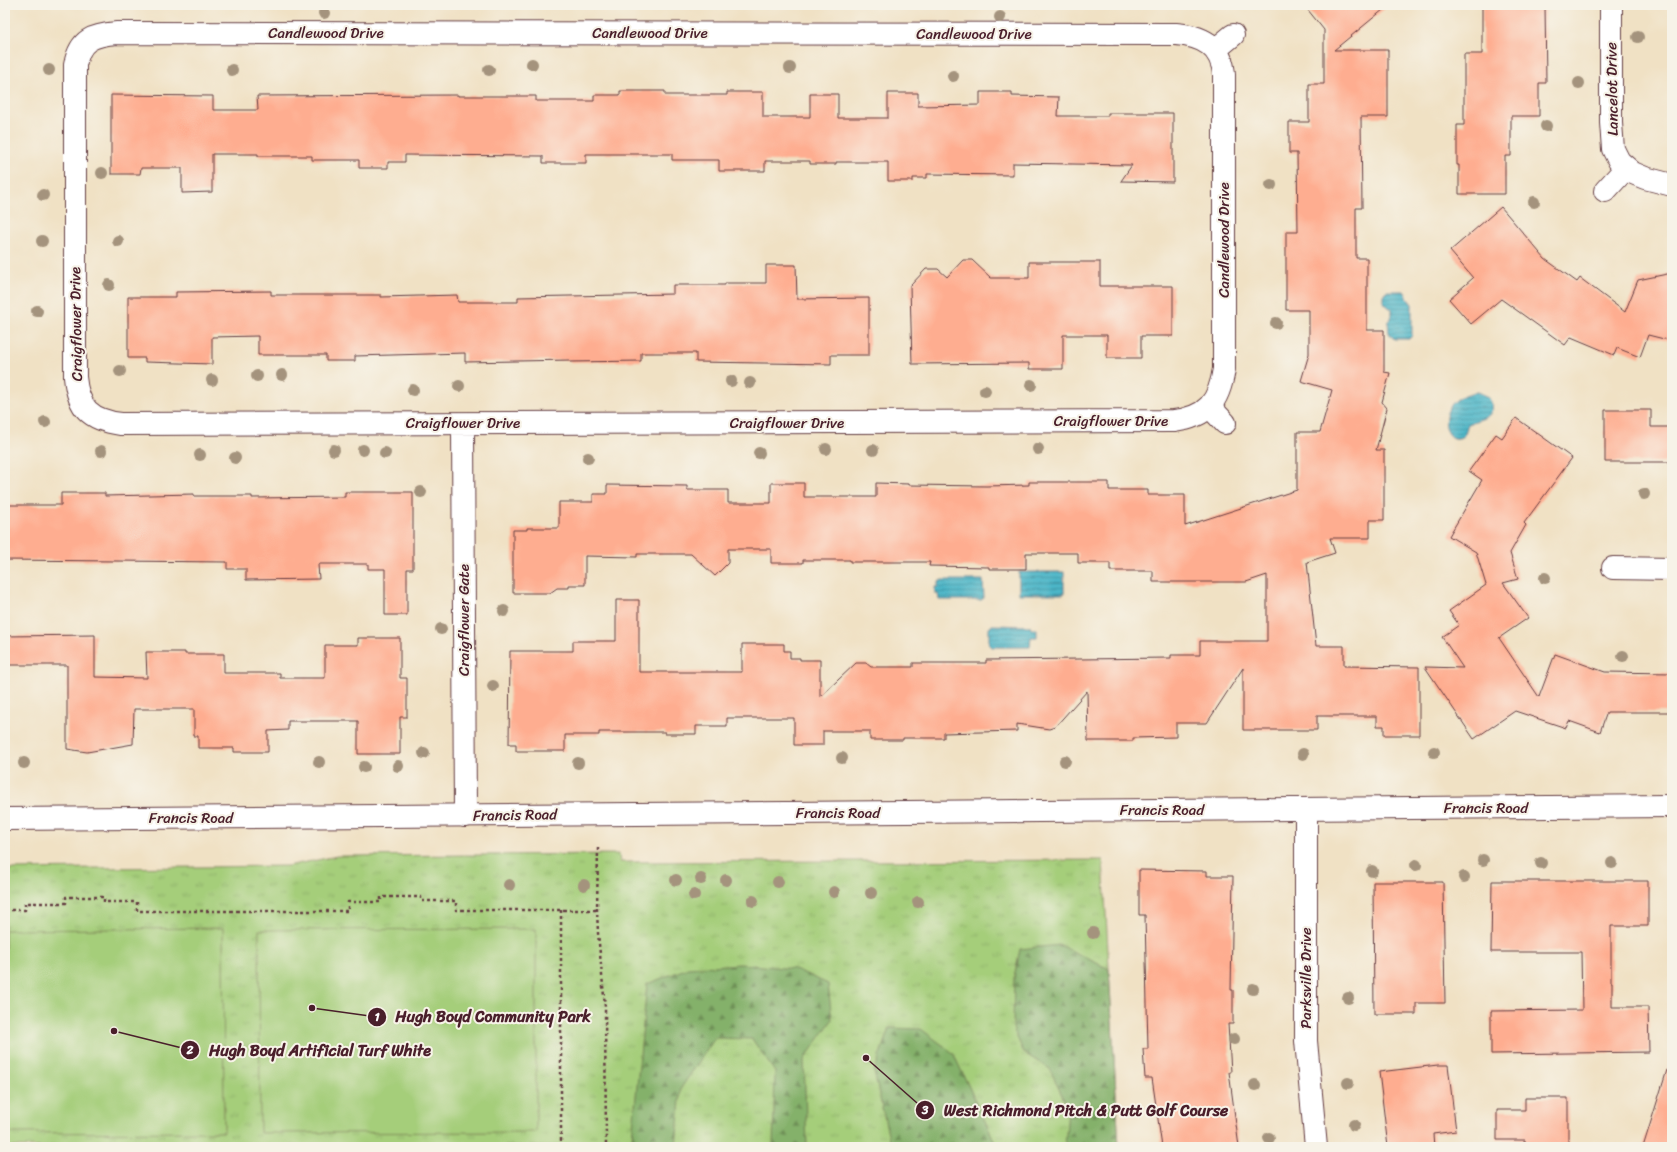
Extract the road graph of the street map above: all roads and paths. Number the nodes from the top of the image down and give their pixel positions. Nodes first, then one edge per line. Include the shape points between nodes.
1 (1611, 5) edge
2 (1233, 35) dead end
3 (84, 44) joint
4 (1215, 50) junction
5 (1626, 168) junction
6 (1672, 185) edge
7 (1605, 192) dead end
8 (1210, 408) junction
9 (1225, 423) dead end
10 (463, 424) junction
11 (1613, 568) dead end
12 (1672, 569) edge
13 (1672, 806) edge
14 (1306, 809) junction
15 (464, 816) junction
16 (5, 819) edge
17 (598, 848) dead end
18 (5, 910) edge
19 (561, 910) junction
20 (597, 910) junction
21 (561, 1147) edge
22 (606, 1147) edge
23 (1316, 1147) edge

1 - 5 street, Lancelot Drive via 1611,137 1613,149
2 - 4 street
3 - 4 street, Candlewood Drive via 90,38 117,33 1160,34 1192,36
3 - 10 street, Craigflower Drive via 77,54 75,65 75,377 79,399 92,414 98,419 121,424
4 - 8 street, Candlewood Drive via 1221,59 1224,75 1224,369 1218,393
5 - 6 street, Lancelot Drive via 1645,178
5 - 7 street
8 - 9 street
8 - 10 street, Craigflower Drive via 1186,420 1174,421
10 - 15 street, Craigflower Gate
11 - 12 street
13 - 14 street, Francis Road
14 - 15 street, Francis Road
14 - 23 street, Parksville Drive via 1306,1041
15 - 16 street, Francis Road
17 - 20 path
18 - 19 path via 25,910 25,903 66,903 66,897 104,897 104,902 137,902 137,911 348,911 348,902 381,902 381,897 421,897 421,901 456,901 456,910
19 - 20 path
19 - 21 path
20 - 22 path via 605,1007

